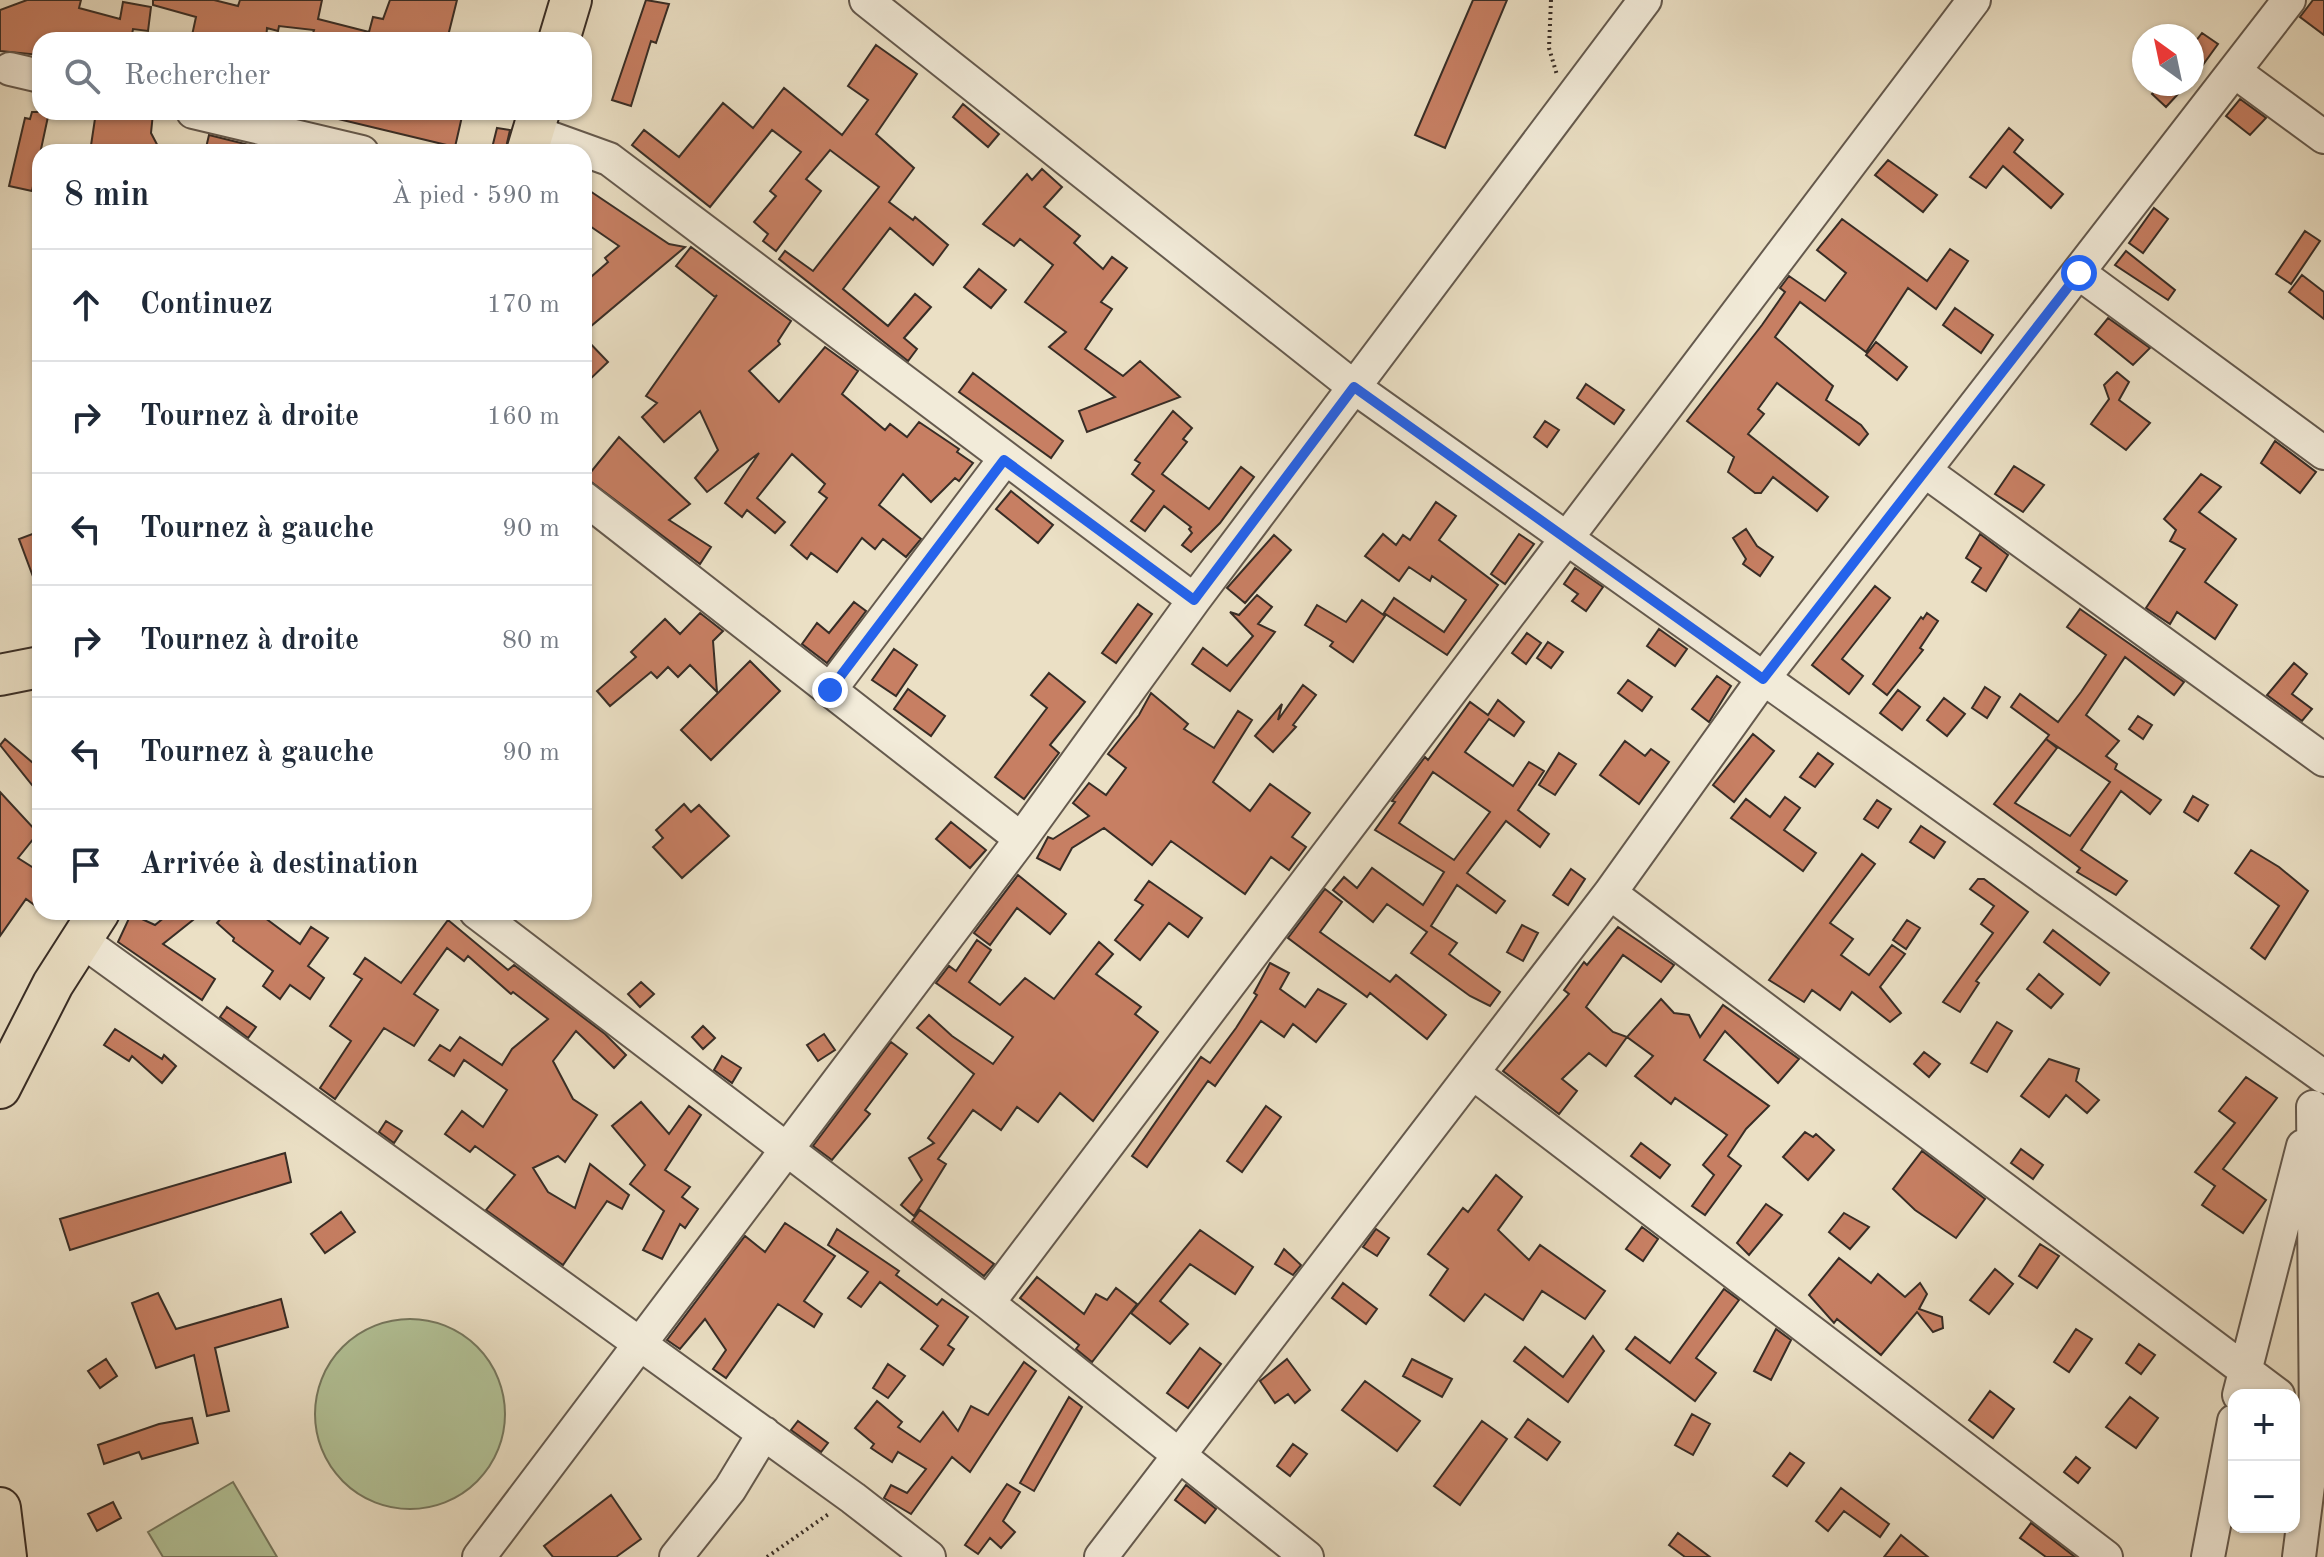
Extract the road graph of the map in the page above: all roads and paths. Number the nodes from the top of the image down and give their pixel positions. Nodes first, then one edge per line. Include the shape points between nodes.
1 (571, 0) edge
2 (866, 0) edge
3 (1551, 0) edge
4 (1645, 0) edge
5 (1974, 0) edge
6 (2289, 0) edge
7 (561, 32) edge
8 (2234, 71) junction
9 (1574, 95) junction
10 (227, 120) edge
11 (533, 132) edge
12 (2324, 137) edge
13 (328, 144) edge
14 (567, 144) edge
15 (592, 153) edge
16 (2079, 273) junction
17 (1354, 387) junction
18 (2324, 453) edge
19 (1004, 460) junction
20 (1925, 471) junction
21 (592, 504) edge
22 (1569, 539) junction
23 (1194, 600) junction
24 (32, 669) edge
25 (0, 675) edge
26 (1763, 679) junction
27 (830, 690) junction
28 (2324, 760) edge
29 (1021, 839) junction
30 (1610, 893) junction
31 (486, 920) edge
32 (90, 926) edge
33 (1473, 1073) junction
34 (2320, 1081) edge
35 (0, 1088) edge
36 (784, 1148) junction
37 (988, 1303) junction
38 (638, 1343) junction
39 (2241, 1382) edge
40 (2261, 1389) edge
41 (2305, 1415) edge
42 (764, 1433) junction
43 (2228, 1452) edge
44 (1181, 1454) junction
45 (853, 1498) junction
46 (0, 1508) edge
47 (6, 1557) edge
48 (479, 1557) edge
49 (676, 1557) edge
50 (767, 1557) edge
51 (929, 1557) edge
52 (1101, 1557) edge
53 (1307, 1557) edge
54 (2106, 1557) edge
55 (2208, 1557) edge
56 (2299, 1557) edge

1 - 7 main road
2 - 17 street
3 - 9 path via 1549,48 1556,74
4 - 9 street
5 - 22 street
6 - 8 street
8 - 12 street
8 - 16 street
9 - 17 street
10 - 13 street
11 - 14 street
15 - 19 street via 609,159
16 - 18 street
16 - 20 street
17 - 22 street
17 - 23 street
19 - 23 street
19 - 27 street
20 - 26 street
20 - 28 street
21 - 27 street
22 - 26 street
22 - 37 street
23 - 29 street
24 - 25 main road
26 - 30 street
26 - 34 street
27 - 29 street
29 - 36 street
30 - 33 street
30 - 39 street
31 - 36 street
32 - 35 main road via 53,984
32 - 38 street
33 - 44 street
33 - 54 street
34 - 39 street
34 - 41 street
36 - 37 street
36 - 38 street
37 - 44 street
38 - 42 street
38 - 48 street
39 - 40 street
41 - 56 street
42 - 45 street
42 - 49 street via 730,1489
43 - 55 street
44 - 52 street
44 - 53 street
45 - 50 path
45 - 51 street
46 - 47 main road

